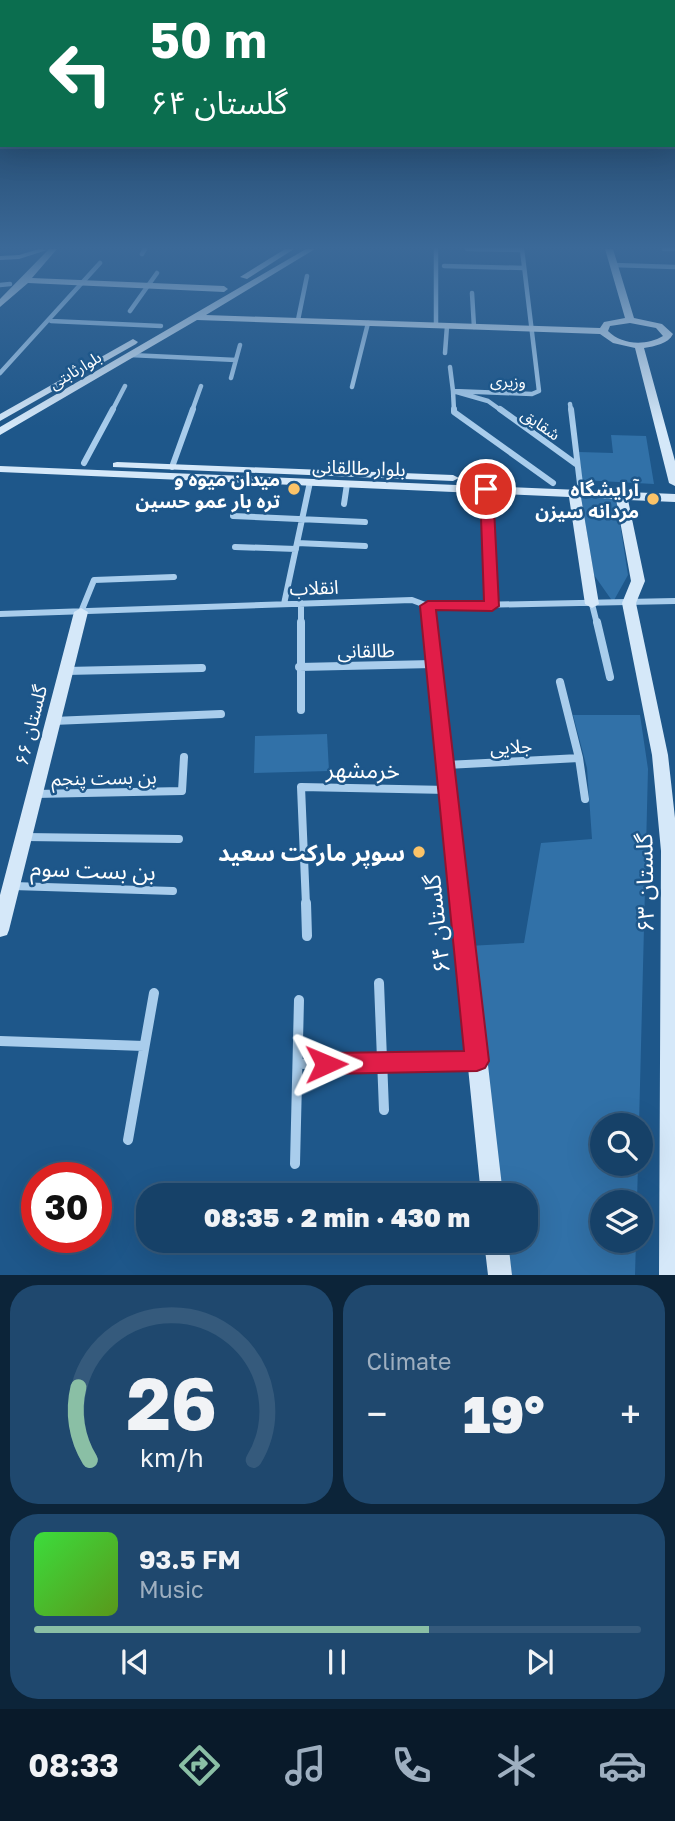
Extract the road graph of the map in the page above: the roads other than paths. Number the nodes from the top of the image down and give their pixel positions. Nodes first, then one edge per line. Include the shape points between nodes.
1 (62, 308) edge
2 (132, 308) edge
3 (190, 308) edge
4 (208, 308) edge
5 (300, 308) edge
6 (436, 308) edge
7 (472, 308) edge
8 (529, 308) edge
9 (627, 308) edge
10 (130, 311) dead end
11 (193, 317) junction
12 (298, 320) junction
13 (631, 320) junction
14 (51, 321) junction
15 (368, 323) junction
16 (436, 325) junction
17 (160, 326) junction
18 (447, 326) junction
19 (474, 327) junction
20 (531, 329) junction
21 (603, 331) junction
22 (671, 334) edge
23 (240, 345) dead end
24 (639, 345) junction
25 (445, 353) dead end
26 (123, 356) junction
27 (236, 360) junction
28 (450, 367) dead end
29 (0, 373) edge
30 (231, 378) dead end
31 (125, 386) dead end
32 (201, 386) dead end
33 (352, 387) dead end
34 (453, 391) junction
35 (570, 404) dead end
36 (0, 418) edge
37 (0, 432) edge
38 (0, 460) edge
39 (84, 463) junction
40 (576, 464) junction
41 (173, 467) junction
42 (0, 469) edge
43 (310, 482) junction
44 (675, 482) edge
45 (553, 483) junction
46 (347, 484) junction
47 (486, 489) junction
48 (577, 489) junction
49 (675, 489) edge
50 (621, 496) junction
51 (675, 498) edge
52 (344, 504) dead end
53 (233, 516) dead end
54 (302, 519) junction
55 (365, 522) dead end
56 (296, 546) junction
57 (365, 546) dead end
58 (235, 547) dead end
59 (174, 577) dead end
60 (675, 601) edge
61 (301, 603) junction
62 (284, 604) junction
63 (592, 604) junction
64 (629, 604) junction
65 (428, 606) junction
66 (492, 606) junction
67 (81, 612) junction
68 (0, 614) edge
69 (434, 664) junction
70 (299, 667) junction
71 (202, 668) dead end
72 (66, 671) junction
73 (610, 677) dead end
74 (560, 682) dead end
75 (301, 710) dead end
76 (221, 714) dead end
77 (53, 721) junction
78 (184, 757) dead end
79 (579, 758) junction
80 (445, 765) junction
81 (448, 790) junction
82 (35, 794) junction
83 (585, 799) dead end
84 (24, 837) junction
85 (179, 839) dead end
86 (11, 886) junction
87 (173, 891) dead end
88 (0, 930) edge
89 (307, 936) dead end
90 (379, 983) dead end
91 (153, 993) dead end
92 (299, 1000) dead end
93 (0, 1041) edge
94 (144, 1045) junction
95 (477, 1061) junction
96 (381, 1063) junction
97 (298, 1064) junction
98 (384, 1110) dead end
99 (128, 1140) dead end
100 (295, 1164) dead end
101 (491, 1183) edge
102 (497, 1253) edge
103 (500, 1275) edge
104 (671, 1275) edge

1 - 14 street
2 - 10 street
3 - 17 street
4 - 11 street, بلوارثابتی
5 - 12 street
6 - 16 street
7 - 19 street
8 - 20 street
9 - 13 street
11 - 12 street
11 - 26 street, بلوارثابتی
12 - 15 street
13 - 21 street via 607,324
13 - 22 street via 651,323
14 - 17 street
14 - 29 street
15 - 16 street
15 - 33 street
16 - 18 street
17 - 26 street
18 - 19 street
18 - 25 street
19 - 20 street
20 - 21 street
20 - 34 street, وزیری via 537,394
21 - 24 street via 619,342
22 - 24 street via 664,341
23 - 27 street
24 - 44 street
26 - 27 street
26 - 36 street via 107,357
26 - 37 street, بلوارثابتی
27 - 30 street
28 - 34 street
31 - 39 street
32 - 41 street
34 - 40 street, شقایق via 488,401
34 - 45 street via 454,412
35 - 40 street
38 - 39 street, بلوار طالقانی
39 - 41 street, بلوار طالقانی
40 - 48 street
41 - 45 street, بلوار طالقانی
42 - 43 street, بلوار طالقانی
43 - 46 street, بلوار طالقانی
43 - 54 street
45 - 48 street, بلوار طالقانی
46 - 47 street, بلوار طالقانی
46 - 52 street
47 - 48 street, بلوار طالقانی
47 - 66 street
48 - 49 street, بلوار طالقانی
48 - 50 street, بلوار طالقانی
48 - 63 street
50 - 51 street, بلوار طالقانی
50 - 64 street, گلستان ۶۳ via 638,581
53 - 54 street
54 - 55 street
54 - 56 street
56 - 57 street
56 - 58 street
56 - 62 street
59 - 67 street via 94,580
60 - 64 street, انقلاب
61 - 62 street, انقلاب
61 - 65 street, انقلاب via 412,600
61 - 70 street
62 - 67 street, انقلاب
63 - 64 street, انقلاب
63 - 66 street, انقلاب
63 - 73 street
64 - 104 street, گلستان ۶۳ via 660,755 670,851
65 - 66 street, انقلاب
65 - 69 street, گلستان ۶۴
67 - 68 street, انقلاب
67 - 72 street, گلستان ۶۶
69 - 70 street, طالقانی
69 - 80 street, گلستان ۶۴
70 - 75 street
71 - 72 street
72 - 77 street, گلستان ۶۶
74 - 79 street
76 - 77 street
77 - 82 street, گلستان ۶۶
78 - 82 street, بن بست پنجم via 182,791
79 - 80 street, جلایی
79 - 83 street
80 - 81 street, گلستان ۶۴
81 - 89 street, خرمشهر via 301,787
81 - 95 street, گلستان ۶۴
82 - 84 street, گلستان ۶۶
84 - 85 street
84 - 86 street, گلستان ۶۶
86 - 87 street, بن بست سوم
86 - 88 street, گلستان ۶۶
90 - 96 street
91 - 94 street
92 - 97 street
93 - 94 street
94 - 99 street
95 - 96 street
95 - 101 street, گلستان ۶۴
96 - 97 street
96 - 98 street
97 - 100 street
102 - 103 street

